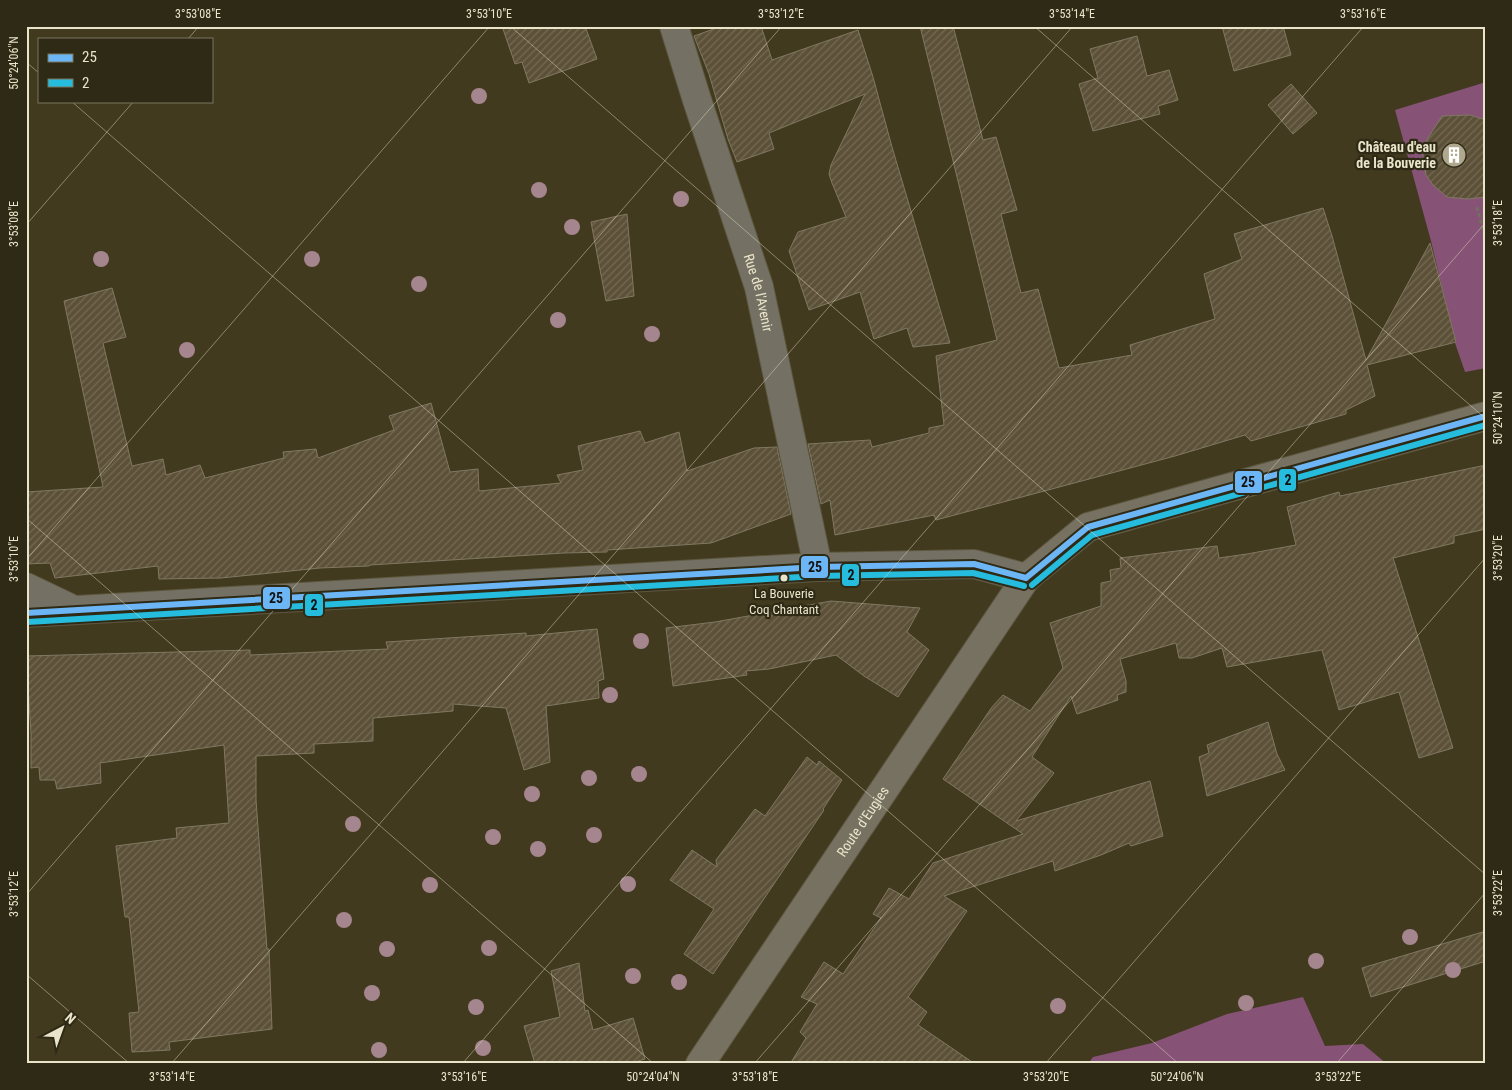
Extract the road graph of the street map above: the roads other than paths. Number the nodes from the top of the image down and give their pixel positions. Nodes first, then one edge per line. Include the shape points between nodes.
1 (674, 26) edge
2 (1486, 416) edge
3 (818, 567) junction
4 (1026, 578) junction
5 (26, 587) edge
6 (74, 610) junction
7 (26, 613) edge
8 (700, 1064) edge

1 - 3 street, Rue de l'Avenir via 759,287
2 - 4 main road, Route d'Eugies via 1088,527
3 - 4 street via 974,564
3 - 6 street
4 - 8 main road, Route d'Eugies
5 - 6 street
6 - 7 street

